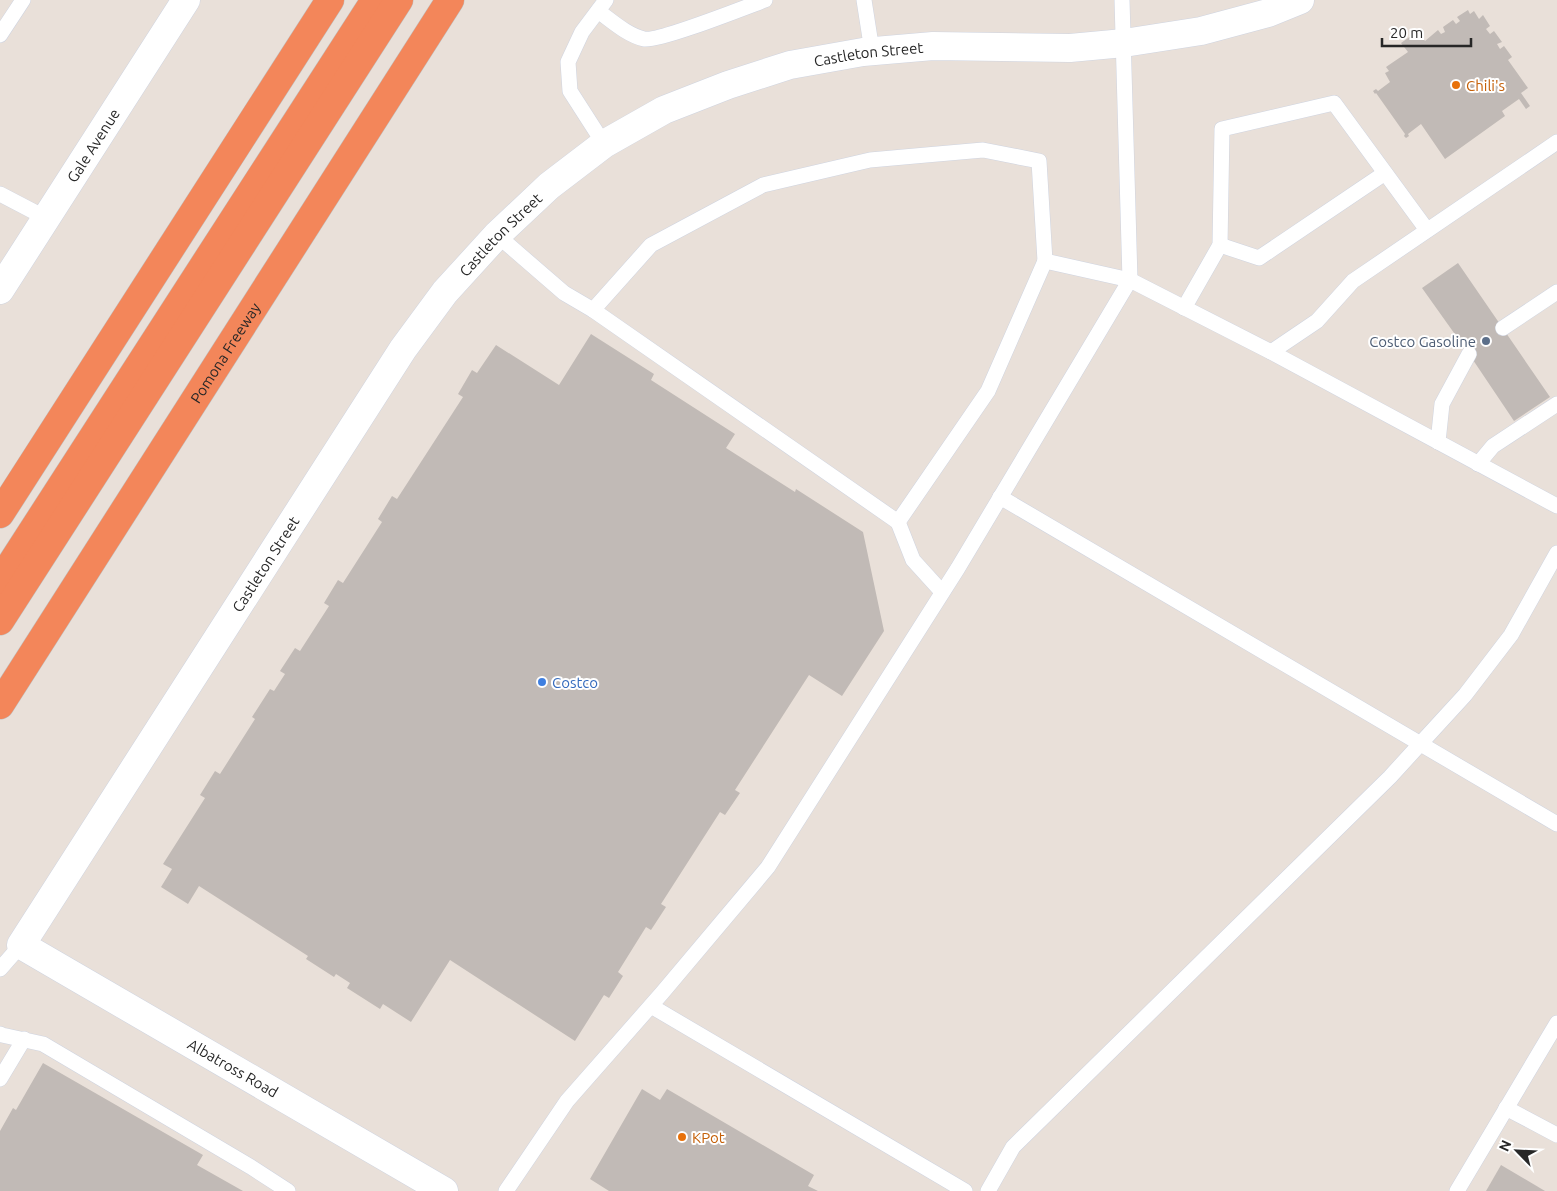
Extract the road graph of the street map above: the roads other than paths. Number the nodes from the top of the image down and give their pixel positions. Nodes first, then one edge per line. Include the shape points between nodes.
1 (23, 0) edge
2 (186, 0) edge
3 (330, 0) edge
4 (375, 0) edge
5 (399, 0) edge
6 (450, 0) edge
7 (765, 0) edge
8 (864, 0) edge
9 (1122, 0) edge
10 (1300, 0) edge
11 (602, 5) edge
12 (0, 36) edge
13 (1124, 43) junction
14 (872, 51) junction
15 (1557, 142) edge
16 (604, 144) junction
17 (1385, 173) junction
18 (0, 194) edge
19 (46, 218) junction
20 (1427, 230) junction
21 (498, 235) junction
22 (1220, 245) junction
23 (1045, 261) junction
24 (1130, 280) junction
25 (0, 290) edge
26 (1557, 292) edge
27 (1184, 308) junction
28 (593, 310) junction
29 (1503, 328) dead end
30 (1271, 352) junction
31 (1469, 354) dead end
32 (1557, 404) edge
33 (1438, 442) junction
34 (1478, 464) junction
35 (1000, 497) junction
36 (1557, 506) edge
37 (0, 514) edge
38 (898, 522) junction
39 (1557, 553) edge
40 (0, 581) edge
41 (942, 592) junction
42 (0, 621) edge
43 (0, 705) edge
44 (1421, 743) junction
45 (1557, 824) edge
46 (22, 945) junction
47 (0, 969) edge
48 (651, 1006) junction
49 (1557, 1023) edge
50 (0, 1034) edge
51 (24, 1039) junction
52 (0, 1079) edge
53 (1506, 1108) junction
54 (1557, 1135) edge
55 (288, 1191) edge
56 (444, 1191) edge
57 (506, 1191) edge
58 (965, 1191) edge
59 (988, 1191) edge
60 (1457, 1191) edge

1 - 12 lane
2 - 19 street, Gale Avenue
3 - 37 highway
4 - 40 highway
5 - 42 highway
6 - 43 highway, Pomona Freeway
7 - 11 lane via 646,40 628,33
8 - 14 lane
9 - 13 lane
10 - 13 street, Castleton Street via 1268,13 1201,31
11 - 16 lane via 582,32 568,62 570,91
13 - 14 street, Castleton Street via 1070,48 933,46
13 - 24 lane
14 - 16 street, Castleton Street via 790,65 728,85 664,110
15 - 20 lane
16 - 21 street, Castleton Street via 549,186
17 - 20 lane
17 - 22 lane via 1259,258
17 - 22 lane via 1334,104 1222,129
18 - 19 lane
19 - 25 street, Gale Avenue
20 - 30 lane via 1353,281 1317,321
21 - 28 lane via 564,293
21 - 46 street, Castleton Street via 445,292 403,349
22 - 27 lane
23 - 24 lane
23 - 28 lane via 1039,161 984,150 870,160 763,185 651,245
23 - 38 lane via 988,391
24 - 27 lane
24 - 35 lane
26 - 29 lane
27 - 30 lane
28 - 38 lane
30 - 33 lane
31 - 33 lane via 1442,404
32 - 34 lane via 1493,446
33 - 34 lane
34 - 36 lane
35 - 41 lane
35 - 44 lane
38 - 41 lane via 913,560
39 - 44 lane via 1511,635 1465,695
41 - 48 lane via 768,867
44 - 45 lane
44 - 59 lane via 1012,1148
46 - 47 lane
46 - 56 street, Albatross Road
48 - 57 lane via 567,1101
48 - 58 lane
49 - 53 lane
50 - 51 lane
51 - 52 lane
51 - 55 lane via 43,1044
53 - 54 lane
53 - 60 lane

